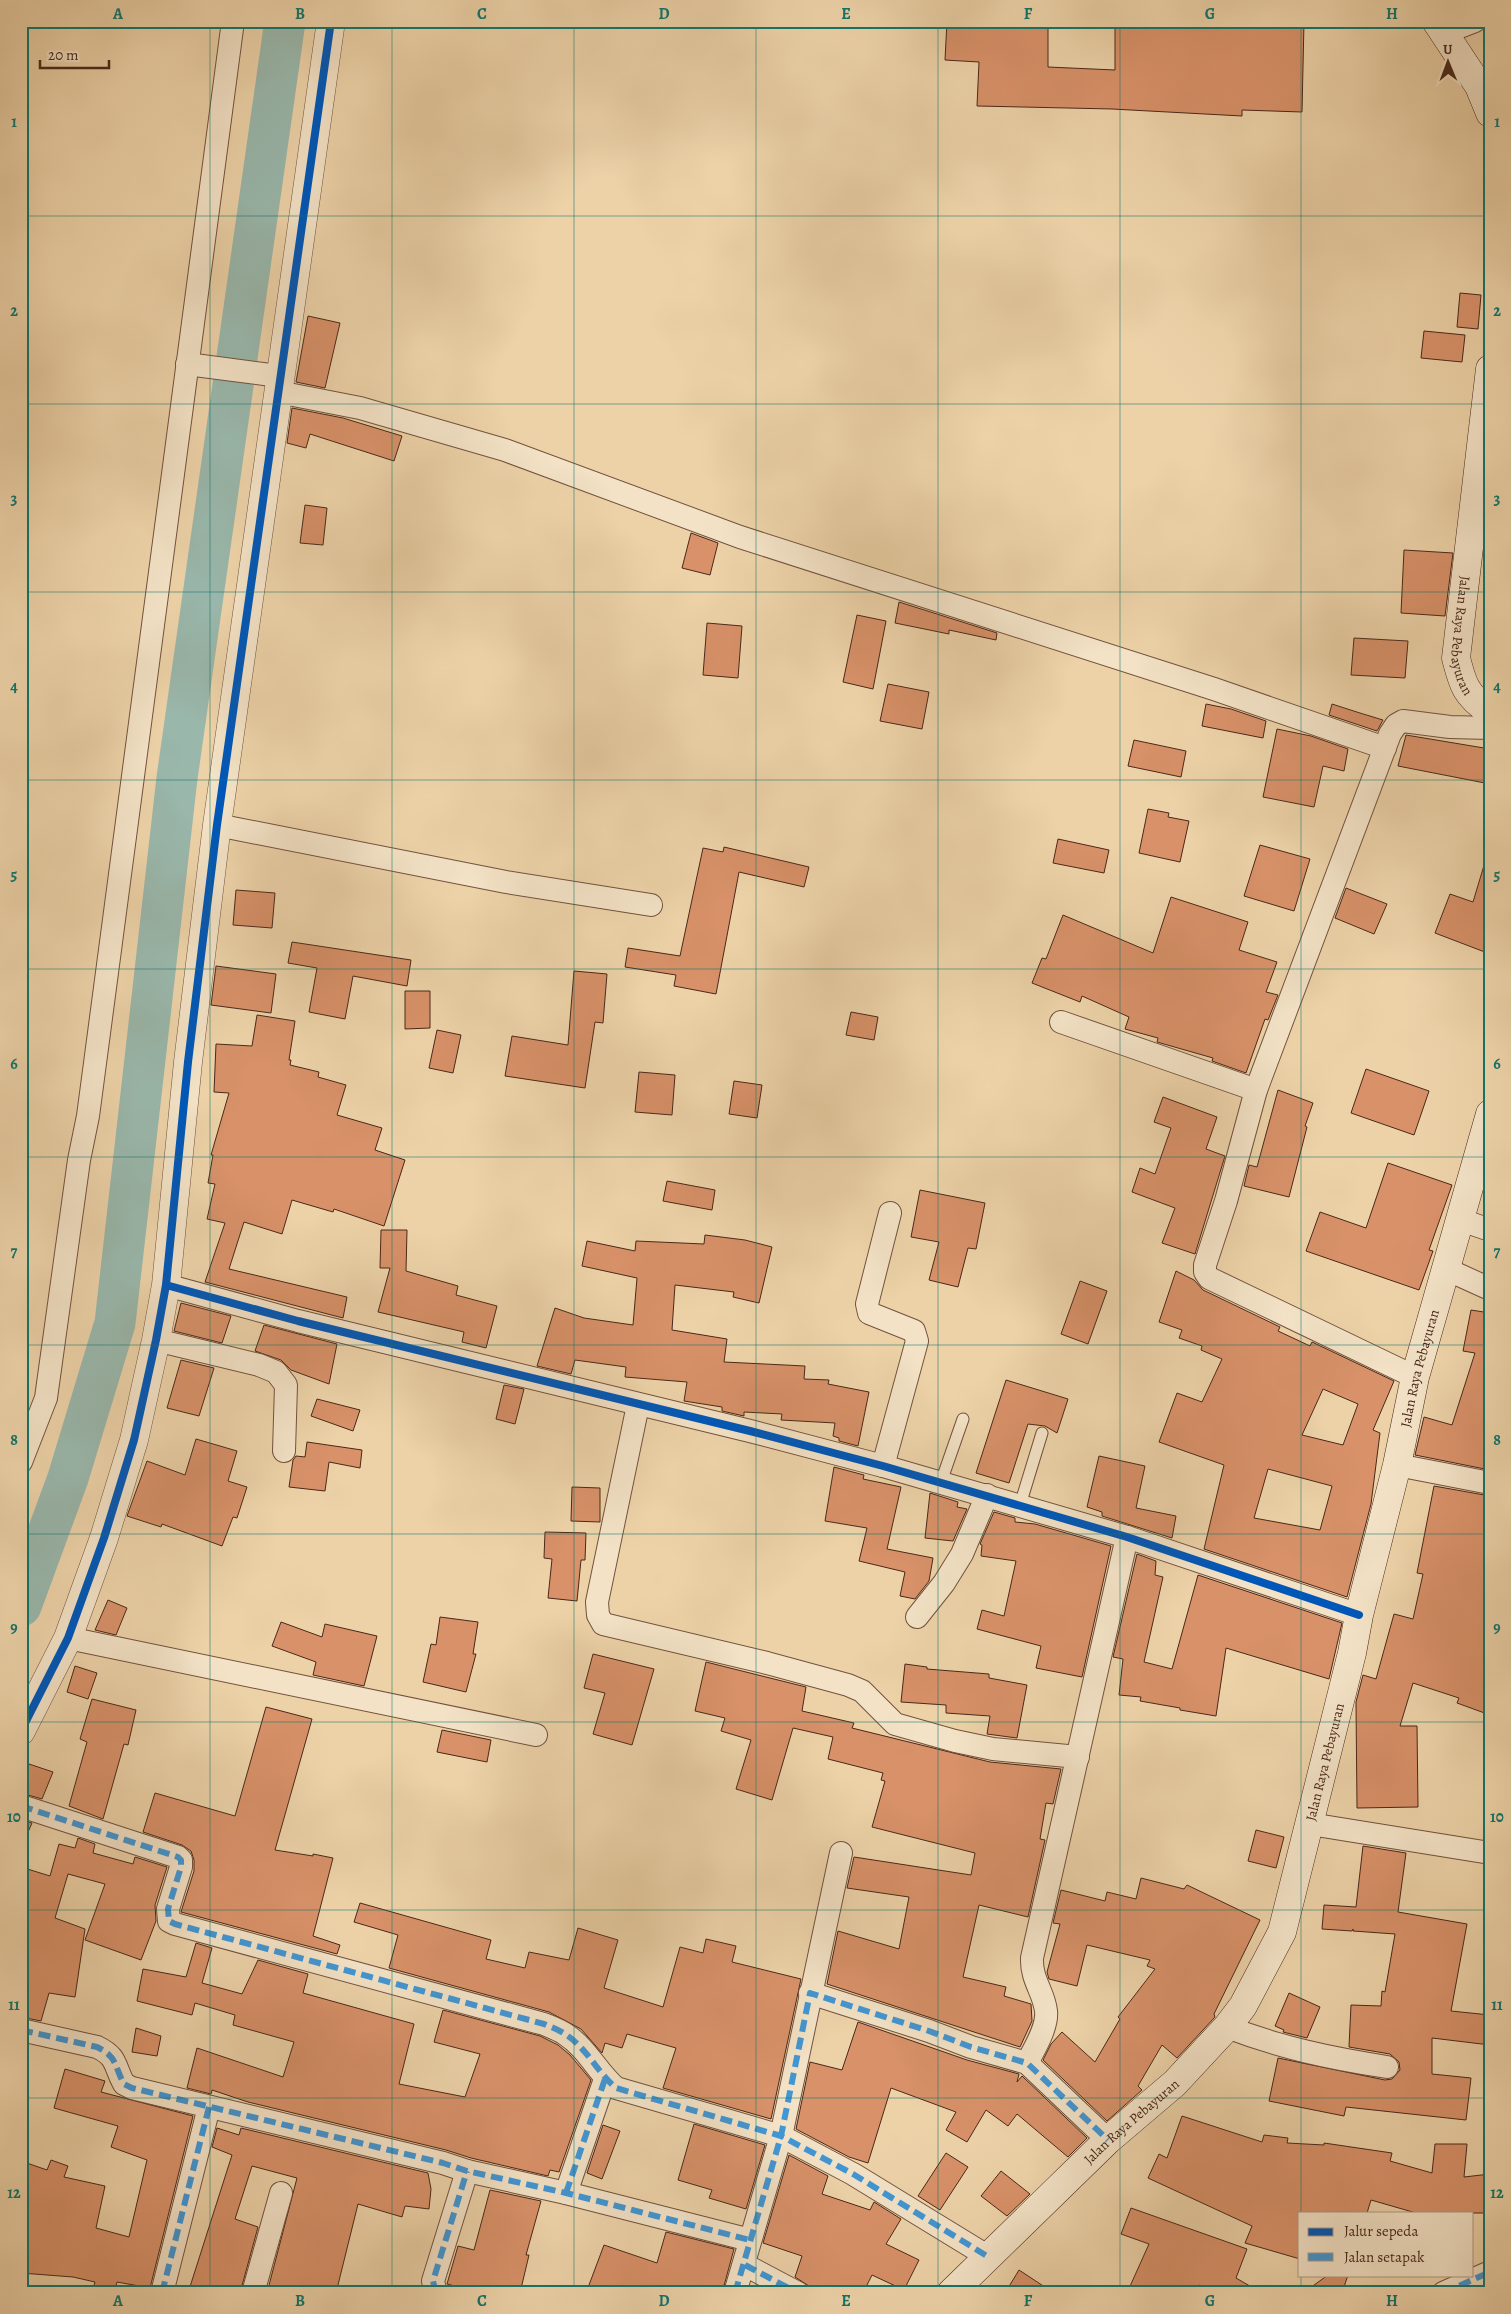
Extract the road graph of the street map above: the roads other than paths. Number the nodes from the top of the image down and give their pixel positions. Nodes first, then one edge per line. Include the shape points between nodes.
1 (233, 21) edge
2 (331, 21) edge
3 (1475, 21) edge
4 (1440, 27) edge
5 (1490, 113) edge
6 (187, 364) junction
7 (1490, 368) edge
8 (276, 381) junction
9 (1486, 436) edge
10 (1490, 712) edge
11 (1490, 728) edge
12 (1385, 748) junction
13 (217, 825) junction
14 (651, 905) dead end
15 (1061, 1022) dead end
16 (1256, 1090) junction
17 (1490, 1114) edge
18 (890, 1213) dead end
19 (1461, 1220) junction
20 (1490, 1230) edge
21 (1446, 1269) junction
22 (166, 1285) junction
23 (1490, 1289) edge
24 (156, 1340) junction
25 (1415, 1377) junction
26 (638, 1405) junction
27 (963, 1420) dead end
28 (1042, 1432) dead end
29 (284, 1451) dead end
30 (21, 1462) edge
31 (1397, 1465) junction
32 (883, 1466) junction
33 (941, 1482) junction
34 (1490, 1483) edge
35 (987, 1495) junction
36 (1020, 1506) junction
37 (1127, 1537) junction
38 (1359, 1615) junction
39 (917, 1617) dead end
40 (68, 1638) junction
41 (21, 1731) edge
42 (536, 1735) dead end
43 (1078, 1757) junction
44 (21, 1806) edge
45 (1310, 1824) junction
46 (1490, 1852) edge
47 (841, 1854) dead end
48 (810, 1993) junction
49 (1227, 2027) junction
50 (21, 2030) edge
51 (1027, 2063) junction
52 (1387, 2066) dead end
53 (605, 2079) junction
54 (209, 2107) junction
55 (781, 2136) junction
56 (1108, 2140) junction
57 (467, 2171) junction
58 (566, 2192) junction
59 (281, 2193) dead end
60 (750, 2240) junction
61 (988, 2256) junction
62 (745, 2265) junction
63 (1490, 2272) edge
64 (162, 2293) edge
65 (253, 2293) edge
66 (436, 2293) edge
67 (735, 2293) edge
68 (798, 2293) edge
69 (951, 2293) edge
70 (1443, 2293) edge

1 - 6 street
2 - 8 main road
3 - 4 street
4 - 5 main road via 1479,86
6 - 8 street
6 - 30 street via 88,1116 46,1398
7 - 9 main road, Jalan Raya Pebayuran
8 - 12 street via 505,450 740,537 1214,689
8 - 13 main road
9 - 10 main road, Jalan Raya Pebayuran via 1456,658 1461,678 1472,698
11 - 12 street via 1404,721 1396,725
12 - 16 street
13 - 14 street via 506,882
13 - 22 main road via 188,1062
15 - 16 street
16 - 25 street via 1205,1272 1210,1278
17 - 19 main road, Jalan Raya Pebayuran
18 - 32 street via 867,1304 869,1313 914,1331 917,1340
19 - 20 street
19 - 21 main road, Jalan Raya Pebayuran
21 - 23 street
21 - 25 main road, Jalan Raya Pebayuran
22 - 24 main road
22 - 26 street
24 - 29 street via 276,1372 286,1385
24 - 40 main road via 120,1488
25 - 31 main road, Jalan Raya Pebayuran
26 - 32 street
26 - 43 street via 597,1602 603,1624 848,1685 862,1691 895,1724 955,1741 993,1749
27 - 33 lane
28 - 36 lane
31 - 34 street
31 - 38 main road, Jalan Raya Pebayuran
32 - 33 street
33 - 35 street
35 - 36 street
35 - 39 street via 962,1554
36 - 37 street
37 - 38 street
37 - 43 street
38 - 45 main road, Jalan Raya Pebayuran
40 - 41 main road
40 - 42 street
43 - 51 street via 1032,1958 1032,1971 1046,2020
44 - 53 street via 181,1860 168,1909 169,1921 175,1924 544,2024 565,2034 581,2047
45 - 46 street
45 - 49 main road, Jalan Raya Pebayuran via 1282,1932 1243,2006
47 - 48 street
48 - 51 street
48 - 55 street
49 - 52 street via 1270,2044
49 - 56 main road, Jalan Raya Pebayuran via 1175,2083
50 - 54 street via 97,2047 108,2052 114,2060 124,2084
51 - 56 street
53 - 55 street via 616,2088
53 - 58 street
54 - 57 street
54 - 64 street
55 - 60 street
55 - 61 street via 853,2174
56 - 61 main road, Jalan Raya Pebayuran
57 - 58 street
57 - 66 street via 433,2282
58 - 60 street
59 - 65 street
60 - 62 street
61 - 69 main road, Jalan Raya Pebayuran
62 - 67 street
62 - 68 street
63 - 70 street

